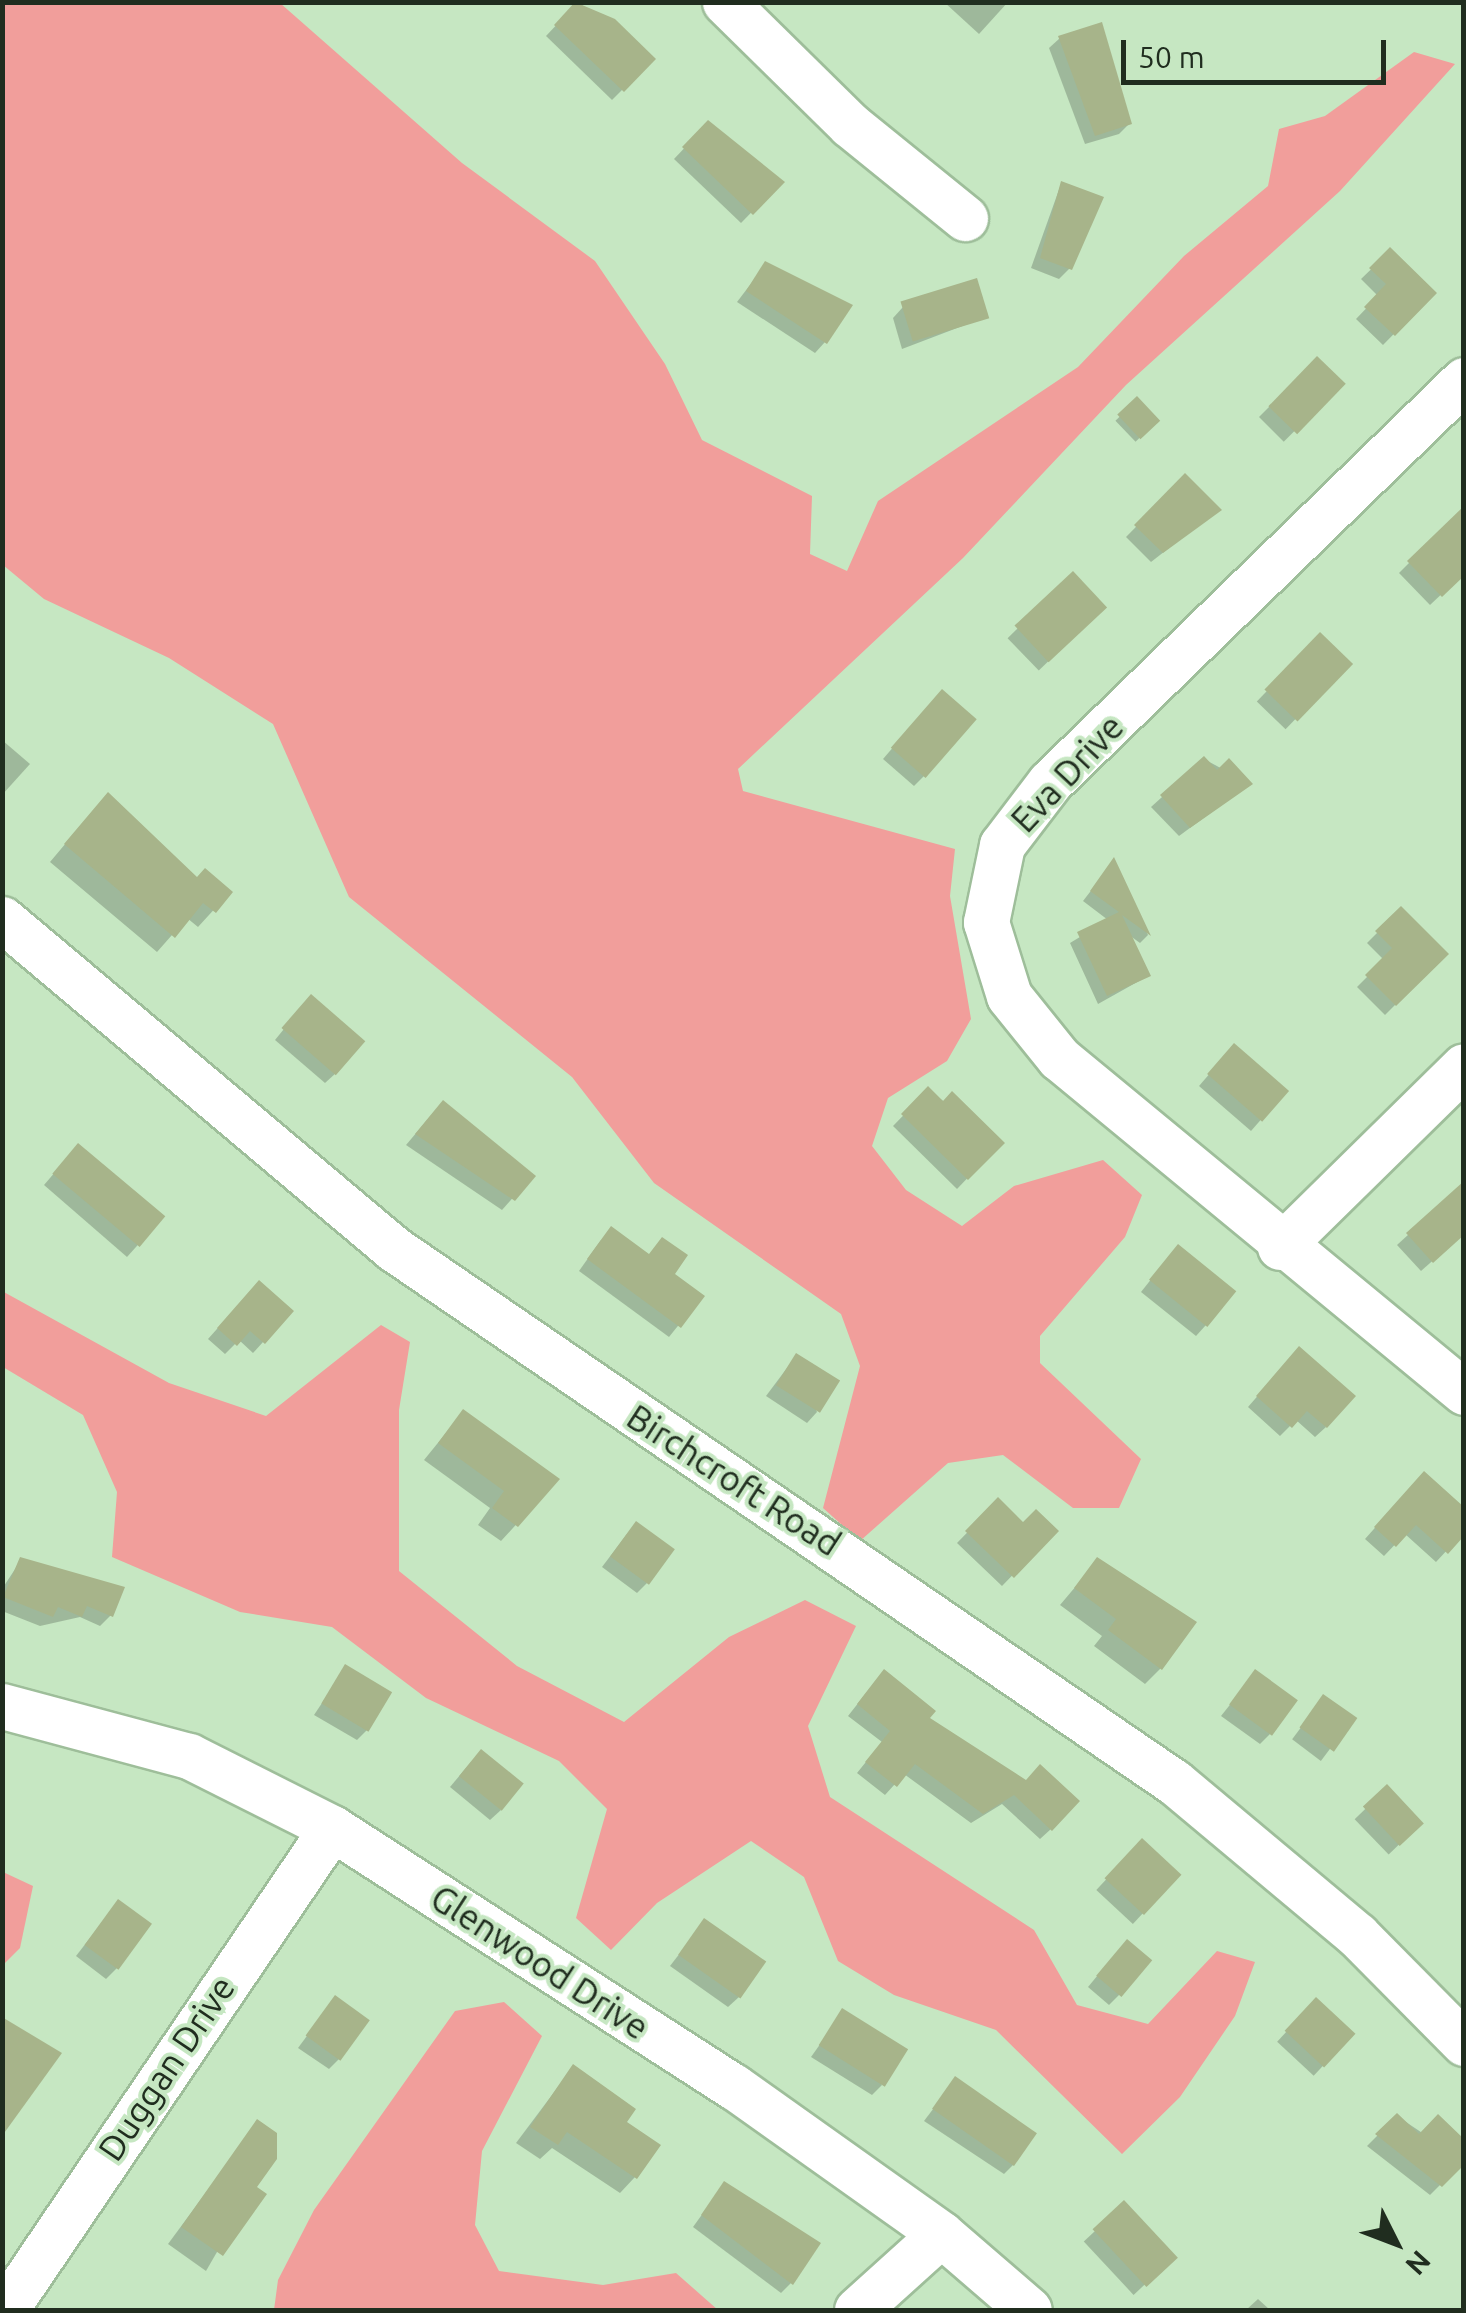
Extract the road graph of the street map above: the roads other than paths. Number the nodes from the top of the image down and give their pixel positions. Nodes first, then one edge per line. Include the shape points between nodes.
1 (725, 2) edge
2 (966, 218) dead end
3 (1464, 380) edge
4 (2, 919) edge
5 (1464, 1066) edge
6 (1280, 1247) junction
7 (1464, 1392) edge
8 (2, 1706) edge
9 (332, 1828) junction
10 (1464, 2043) edge
11 (941, 2234) junction
12 (5, 2310) edge
13 (857, 2310) edge
14 (1029, 2310) edge

1 - 2 street via 850,124
3 - 6 street, Eva Drive via 1050,782 1002,844 986,922 1009,996 1059,1058
4 - 10 street, Birchcroft Road via 394,1249 1174,1782 1358,1935
5 - 6 street
6 - 7 street, Eva Drive
8 - 9 street, Glenwood Drive via 190,1756
9 - 11 street, Glenwood Drive via 733,2086
9 - 12 street, Duggan Drive
11 - 13 street
11 - 14 street, Glenwood Drive

